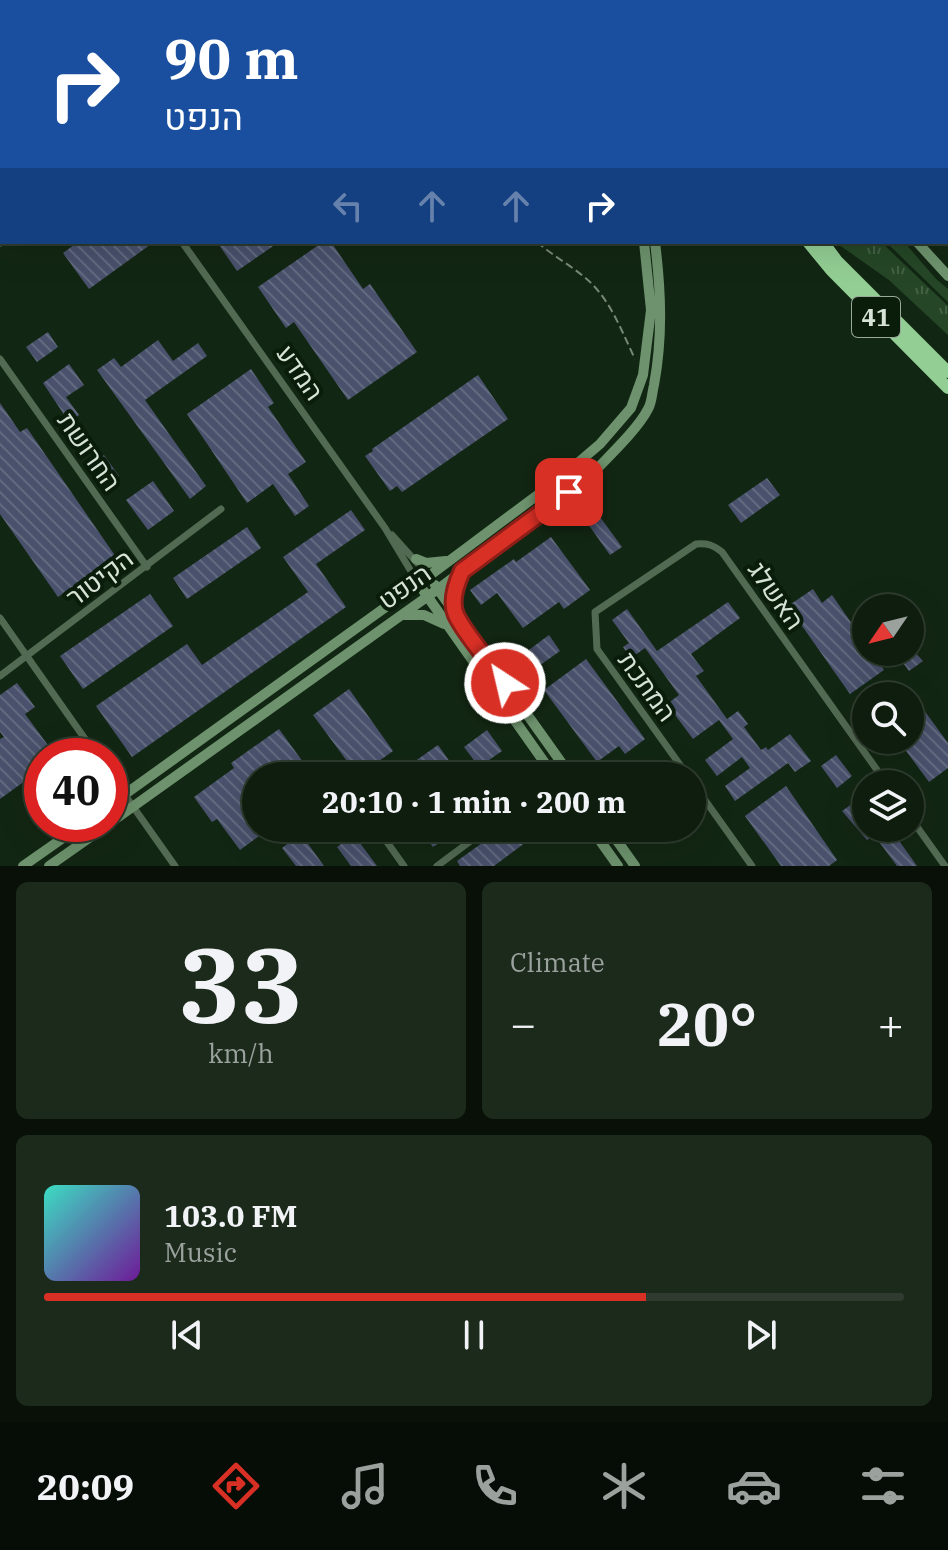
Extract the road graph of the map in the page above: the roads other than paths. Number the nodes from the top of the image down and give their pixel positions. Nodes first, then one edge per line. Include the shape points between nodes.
1 (183, 244) edge
2 (644, 244) edge
3 (655, 244) edge
4 (810, 244) edge
5 (824, 244) edge
6 (919, 244) edge
7 (948, 276) edge
8 (0, 359) edge
9 (948, 372) edge
10 (948, 388) edge
11 (221, 509) dead end
12 (385, 528) junction
13 (416, 559) junction
14 (451, 559) junction
15 (147, 567) junction
16 (462, 571) junction
17 (429, 576) junction
18 (418, 583) junction
19 (438, 589) junction
20 (427, 597) junction
21 (595, 612) joint
22 (455, 614) junction
23 (401, 615) junction
24 (0, 618) edge
25 (448, 627) junction
26 (27, 656) junction
27 (0, 676) edge
28 (84, 738) edge
29 (544, 762) edge
30 (561, 762) edge
31 (678, 762) edge
32 (877, 770) edge
33 (128, 793) edge
34 (128, 800) edge
35 (706, 802) edge
36 (133, 807) junction
37 (128, 811) edge
38 (924, 837) edge
39 (57, 842) edge
40 (83, 842) edge
41 (387, 842) edge
42 (469, 842) edge
43 (601, 842) edge
44 (618, 842) edge
45 (23, 866) edge
46 (49, 866) edge
47 (175, 866) edge
48 (404, 866) edge
49 (437, 866) edge
50 (618, 866) edge
51 (635, 866) edge
52 (752, 866) edge
53 (945, 866) edge

1 - 12 street, המדע
2 - 14 street, הנפט via 651,310 643,375 631,408 559,479
3 - 16 street, הנפט via 661,333 649,408 591,475
4 - 10 highway, 41
5 - 9 highway, 41
6 - 7 street
8 - 15 street, החרושת
11 - 15 street, הקיטור
12 - 13 street, המדע
12 - 18 street, המדע
13 - 14 street via 431,564
13 - 17 street, המדע
14 - 17 street, הנפט
15 - 26 street, הקיטור
16 - 19 street, הנפט
16 - 22 street via 454,593
17 - 18 street, הנפט
17 - 19 street, המדע
18 - 20 street, המדע
18 - 33 street, הנפט
19 - 20 street, הנפט
19 - 22 street, המדע
20 - 23 street, הנפט
20 - 25 street, המדע
21 - 31 street, המתכת via 597,649
21 - 32 street, האשלג via 696,544 713,545
22 - 30 street, המדע
23 - 25 street via 424,615
23 - 36 street, הנפט
24 - 26 street
25 - 29 street, המדע
26 - 27 street, הקיטור
26 - 28 street
34 - 36 street
35 - 52 street
36 - 37 street, הנפט
36 - 47 street
38 - 53 street
39 - 45 street
40 - 46 street, הנפט
41 - 48 street
42 - 49 street
43 - 50 street
44 - 51 street

